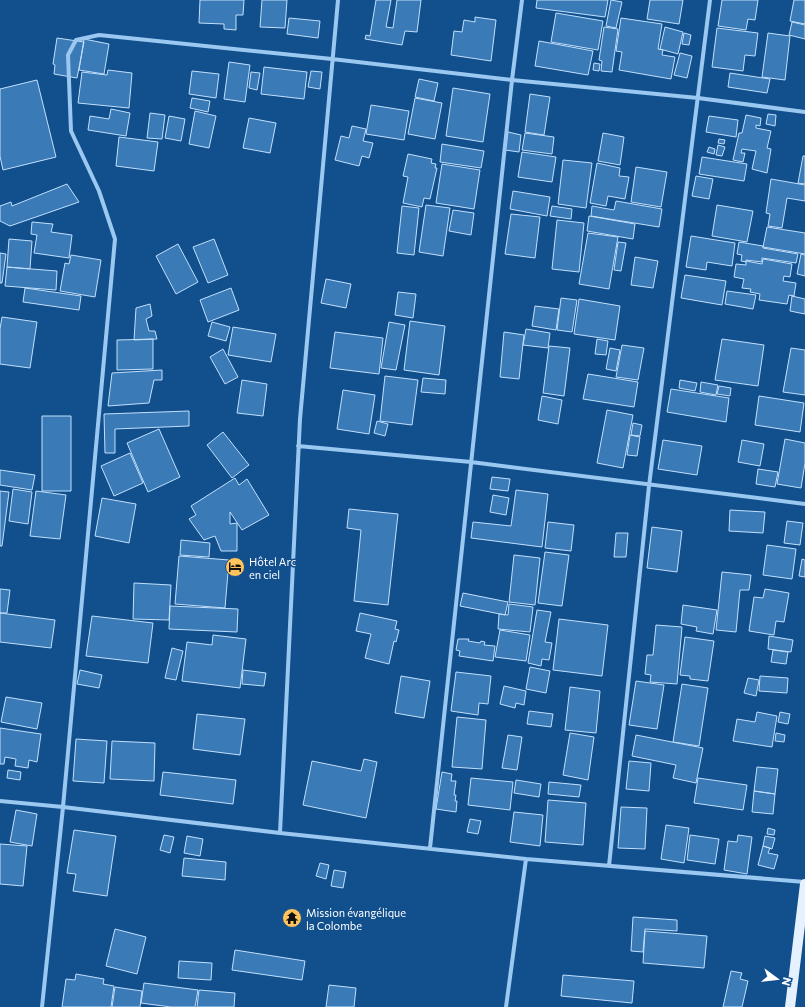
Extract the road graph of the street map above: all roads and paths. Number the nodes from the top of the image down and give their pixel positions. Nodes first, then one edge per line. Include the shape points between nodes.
1 (338, 0) edge
2 (522, 0) edge
3 (710, 0) edge
4 (332, 58) junction
5 (512, 80) junction
6 (698, 98) junction
7 (805, 112) edge
8 (298, 446) junction
9 (471, 462) junction
10 (649, 486) junction
11 (805, 504) edge
12 (0, 801) edge
13 (62, 807) junction
14 (280, 833) junction
15 (430, 848) junction
16 (526, 859) junction
17 (609, 866) junction
18 (805, 883) edge
19 (42, 1007) edge
20 (506, 1007) edge
21 (790, 1007) edge

1 - 4 street
2 - 5 street
3 - 6 street
4 - 5 street
4 - 8 street
4 - 13 street via 99,36 76,40 68,55 71,131 99,191 115,239
5 - 6 street
5 - 9 street
6 - 7 street
6 - 10 street
8 - 9 street
8 - 14 street
9 - 10 street
9 - 15 street
10 - 11 street
10 - 17 street
12 - 13 street
13 - 14 street
13 - 19 street
14 - 15 street
15 - 16 street
16 - 17 street
16 - 20 street
17 - 18 street
18 - 21 main road

